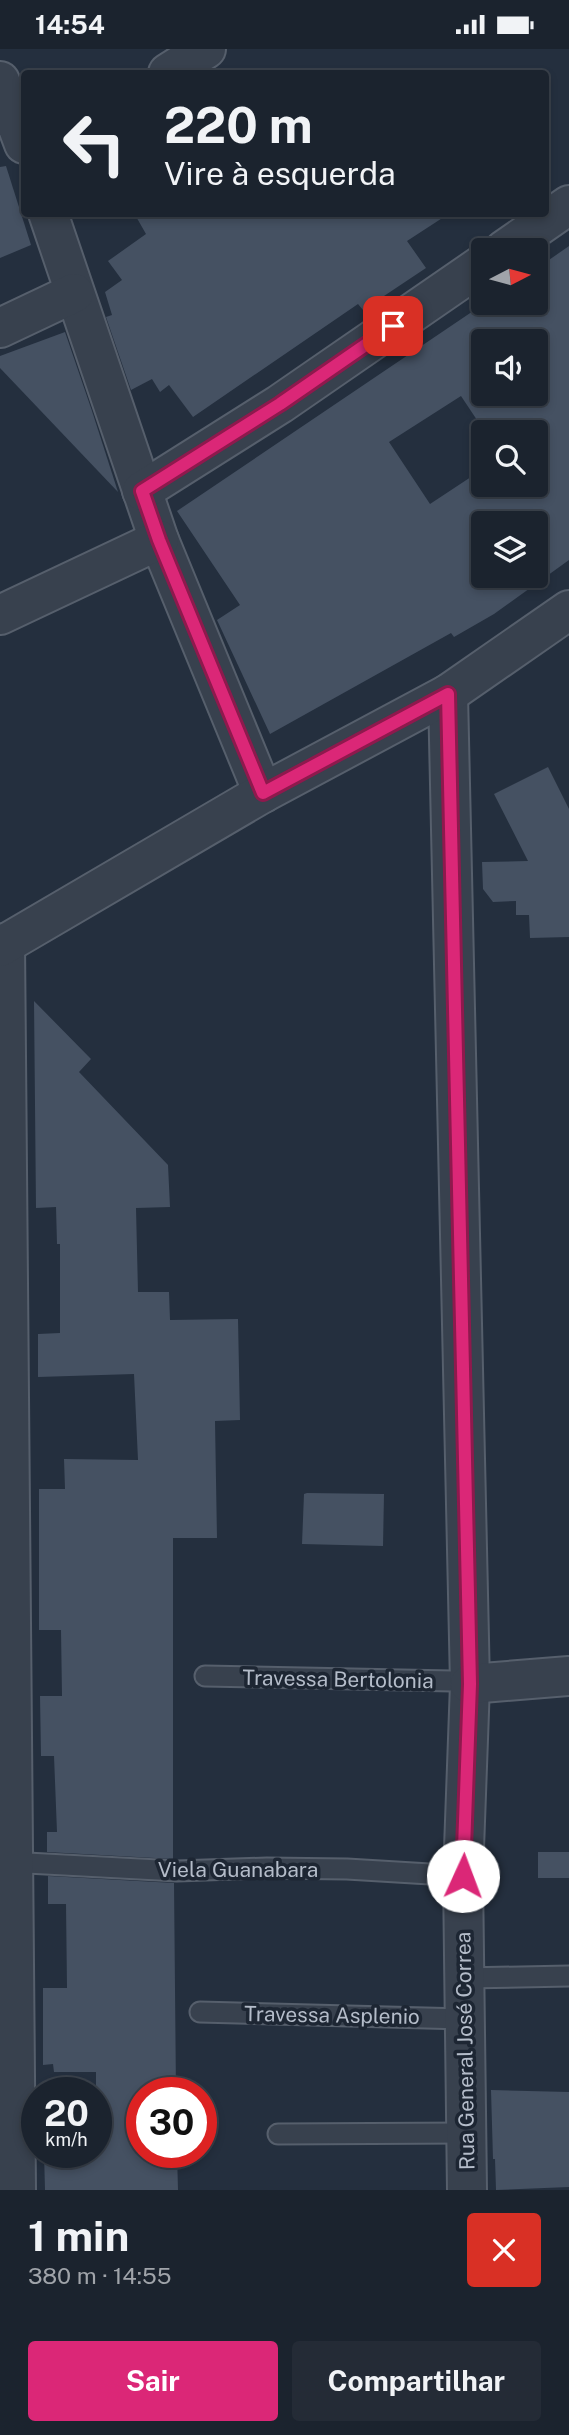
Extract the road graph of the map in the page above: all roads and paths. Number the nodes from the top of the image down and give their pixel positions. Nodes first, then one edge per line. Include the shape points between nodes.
1 (206, 49) edge
2 (173, 70) edge
3 (0, 81) edge
4 (21, 136) edge
5 (569, 205) edge
6 (49, 217) edge
7 (521, 238) edge
8 (471, 272) edge
9 (74, 293) junction
10 (0, 328) edge
11 (142, 491) junction
12 (159, 540) junction
13 (569, 610) edge
14 (0, 615) edge
15 (448, 694) junction
16 (263, 793) junction
17 (3, 945) edge
18 (205, 1676) dead end
19 (569, 1676) edge
20 (470, 1684) junction
21 (6, 1862) edge
22 (463, 1876) junction
23 (569, 1976) edge
24 (464, 1978) junction
25 (200, 2012) dead end
26 (464, 2019) junction
27 (465, 2133) junction
28 (278, 2134) dead end
29 (16, 2190) edge
30 (467, 2190) edge

1 - 2 street
3 - 4 street
5 - 7 street
6 - 9 street
8 - 11 street via 280,404
9 - 10 street
9 - 11 street
11 - 12 street
12 - 14 street
12 - 16 street
13 - 15 street
15 - 16 street
15 - 20 street, Rua General José Correa
16 - 17 street
17 - 21 street
18 - 20 lane, Travessa Bertolonia
19 - 20 street
20 - 22 street, Rua General José Correa
21 - 22 lane, Viela Guanabara via 177,1871 346,1869
21 - 29 street
22 - 24 street, Rua General José Correa
23 - 24 lane
24 - 26 street, Rua General José Correa
25 - 26 lane, Travessa Asplenio
26 - 27 street, Rua General José Correa
27 - 28 lane
27 - 30 street, Rua General José Correa

